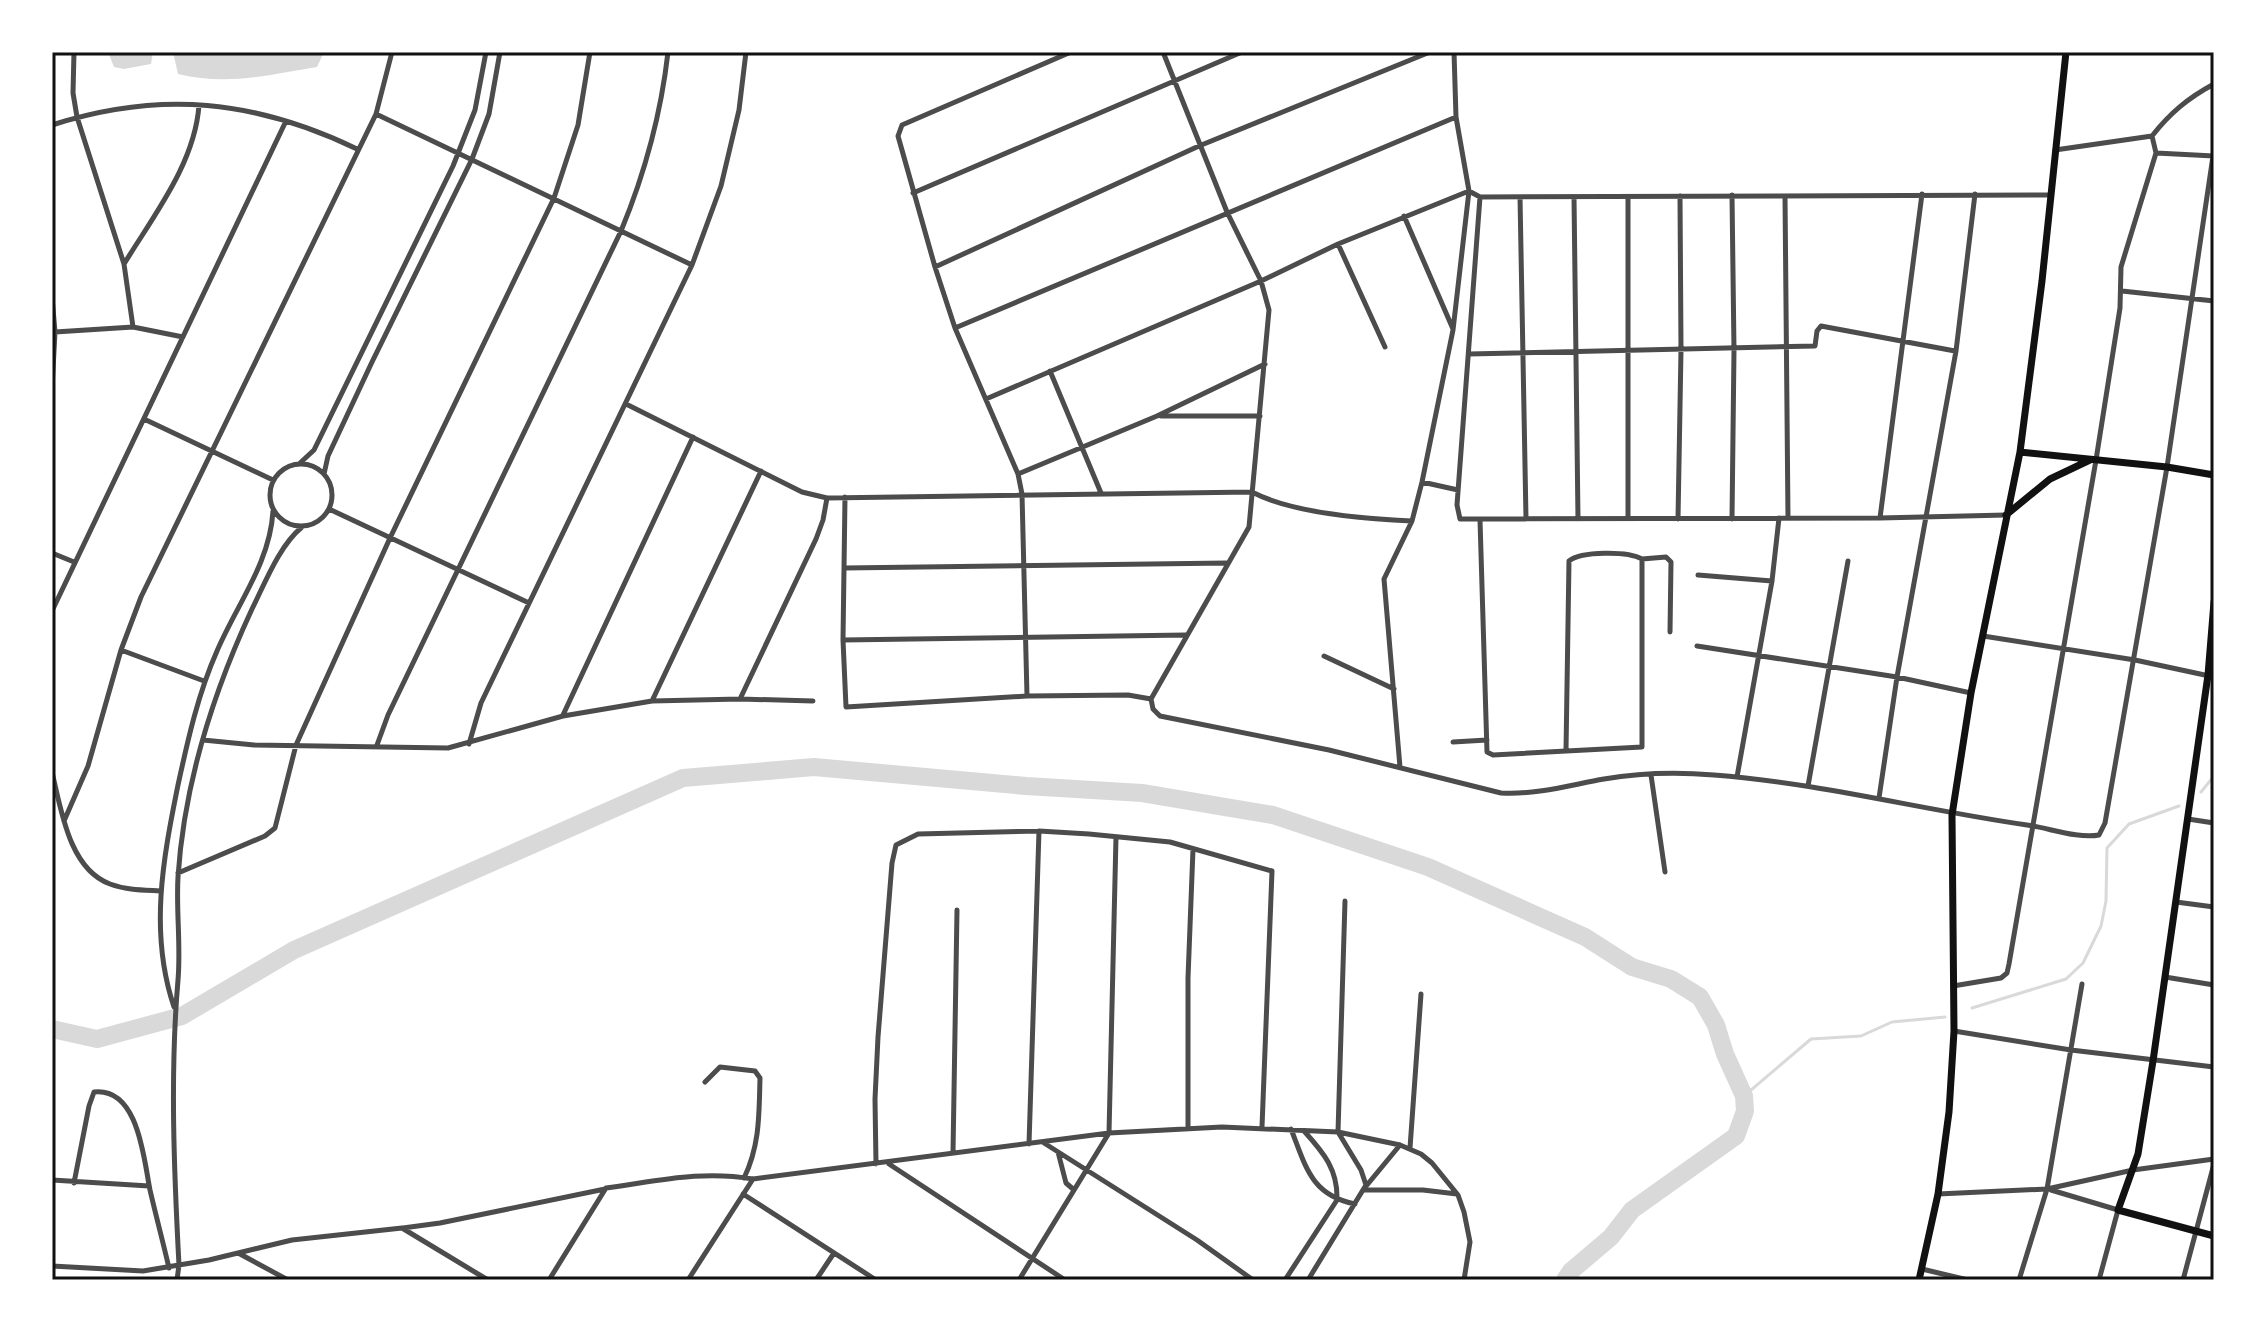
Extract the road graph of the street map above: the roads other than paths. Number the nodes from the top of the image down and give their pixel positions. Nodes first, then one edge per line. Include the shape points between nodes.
1 (74, 52) edge
2 (392, 52) edge
3 (486, 52) edge
4 (500, 52) edge
5 (590, 52) edge
6 (668, 52) edge
7 (746, 52) edge
8 (1071, 52) edge
9 (1163, 52) edge
10 (1242, 52) edge
11 (1430, 52) edge
12 (1454, 52) edge
13 (2066, 52) edge
14 (1173, 80) junction
15 (2214, 84) edge
16 (199, 105) junction
17 (376, 114) junction
18 (77, 117) junction
19 (1456, 117) junction
20 (286, 121) junction
21 (52, 125) edge
22 (2152, 136) junction
23 (1199, 146) junction
24 (358, 149) junction
25 (2054, 150) junction
26 (458, 152) junction
27 (2156, 153) junction
28 (2213, 156) edge
29 (472, 159) junction
30 (1469, 191) junction
31 (913, 193) junction
32 (1922, 194) junction
33 (1975, 194) junction
34 (1732, 195) junction
35 (2050, 195) junction
36 (1680, 196) junction
37 (1785, 196) junction
38 (1480, 197) junction
39 (1520, 197) junction
40 (1574, 197) junction
41 (1628, 197) junction
42 (554, 198) junction
43 (1227, 212) junction
44 (1404, 216) junction
45 (621, 231) junction
46 (1338, 244) junction
47 (124, 264) junction
48 (692, 265) junction
49 (935, 267) junction
50 (1261, 281) junction
51 (2122, 291) junction
52 (52, 297) edge
53 (2192, 298) junction
54 (2214, 301) edge
55 (133, 327) junction
56 (955, 328) junction
57 (1453, 330) junction
58 (55, 332) junction
59 (183, 337) junction
60 (1905, 343) junction
61 (1385, 347) dead end
62 (1786, 348) junction
63 (1577, 350) junction
64 (1628, 350) junction
65 (1681, 350) junction
66 (1734, 350) junction
67 (1956, 351) junction
68 (1525, 352) junction
69 (1469, 354) junction
70 (1266, 363) junction
71 (1050, 371) junction
72 (52, 388) edge
73 (986, 399) junction
74 (626, 404) junction
75 (1157, 416) junction
76 (1260, 416) junction
77 (144, 419) junction
78 (693, 437) junction
79 (1082, 447) junction
80 (2020, 452) junction
81 (212, 453) junction
82 (2093, 460) junction
83 (299, 464) junction
84 (2167, 467) junction
85 (761, 471) junction
86 (324, 474) junction
87 (1018, 474) junction
88 (2214, 475) edge
89 (273, 480) junction
90 (1422, 482) junction
91 (1458, 490) junction
92 (1252, 492) junction
93 (1101, 493) junction
94 (1022, 494) junction
95 (845, 497) junction
96 (827, 498) junction
97 (329, 509) junction
98 (273, 511) junction
99 (2006, 515) junction
100 (1926, 517) junction
101 (1628, 518) junction
102 (1779, 518) junction
103 (1788, 518) junction
104 (1880, 518) junction
105 (1526, 519) junction
106 (1578, 519) junction
107 (1678, 519) junction
108 (1732, 519) junction
109 (1480, 520) junction
110 (1412, 521) junction
111 (302, 527) junction
112 (390, 538) junction
113 (52, 553) edge
114 (1642, 559) junction
115 (1848, 561) dead end
116 (74, 562) junction
117 (1228, 563) junction
118 (1022, 567) junction
119 (844, 568) junction
120 (458, 570) junction
121 (1698, 575) dead end
122 (1772, 581) junction
123 (2214, 602) edge
124 (529, 603) junction
125 (52, 611) edge
126 (1670, 632) dead end
127 (1186, 635) junction
128 (1982, 635) junction
129 (1025, 637) junction
130 (843, 640) junction
131 (1697, 646) dead end
132 (2064, 647) junction
133 (121, 650) junction
134 (1760, 655) junction
135 (1324, 656) dead end
136 (2135, 660) junction
137 (1829, 666) junction
138 (2211, 676) edge
139 (1897, 677) junction
140 (204, 681) junction
141 (1395, 689) junction
142 (1971, 693) junction
143 (1027, 696) junction
144 (740, 699) junction
145 (1151, 699) junction
146 (652, 701) junction
147 (813, 701) dead end
148 (563, 716) junction
149 (203, 740) junction
150 (1487, 740) junction
151 (1453, 742) dead end
152 (469, 744) junction
153 (296, 745) junction
154 (377, 745) junction
155 (1566, 750) junction
156 (1400, 767) junction
157 (52, 772) edge
158 (1651, 775) junction
159 (1737, 777) junction
160 (1808, 786) junction
161 (1879, 798) junction
162 (1952, 815) junction
163 (2188, 819) junction
164 (64, 821) junction
165 (2214, 823) edge
166 (2032, 826) junction
167 (1039, 831) junction
168 (1116, 837) junction
169 (1193, 849) junction
170 (1665, 872) dead end
171 (178, 873) junction
172 (160, 891) junction
173 (1345, 901) dead end
174 (2176, 902) junction
175 (2214, 907) edge
176 (957, 910) dead end
177 (2165, 977) junction
178 (2082, 984) dead end
179 (2214, 985) edge
180 (1953, 986) junction
181 (1421, 994) dead end
182 (174, 1007) junction
183 (1954, 1031) junction
184 (2071, 1050) junction
185 (2153, 1061) junction
186 (2214, 1067) edge
187 (705, 1082) dead end
188 (1262, 1127) junction
189 (1188, 1128) junction
190 (1291, 1129) junction
191 (1304, 1130) junction
192 (1338, 1132) junction
193 (1109, 1133) junction
194 (1044, 1143) junction
195 (1029, 1144) junction
196 (1400, 1145) junction
197 (1410, 1148) junction
198 (1058, 1151) junction
199 (953, 1153) junction
200 (2214, 1161) edge
201 (876, 1164) junction
202 (888, 1164) junction
203 (1087, 1170) junction
204 (2133, 1170) junction
205 (744, 1178) junction
206 (753, 1179) junction
207 (52, 1180) edge
208 (74, 1183) junction
209 (149, 1186) junction
210 (606, 1188) junction
211 (1365, 1188) junction
212 (1073, 1189) junction
213 (2047, 1189) junction
214 (743, 1194) junction
215 (1938, 1194) junction
216 (1458, 1195) junction
217 (1337, 1200) junction
218 (1355, 1204) junction
219 (2118, 1210) junction
220 (402, 1228) junction
221 (2197, 1232) junction
222 (2214, 1236) edge
223 (239, 1253) junction
224 (834, 1253) junction
225 (1033, 1259) junction
226 (179, 1265) junction
227 (52, 1266) edge
228 (169, 1268) junction
229 (1922, 1269) junction
230 (286, 1279) edge
231 (177, 1280) edge
232 (488, 1280) edge
233 (549, 1280) edge
234 (688, 1280) edge
235 (816, 1280) edge
236 (876, 1280) edge
237 (1019, 1280) edge
238 (1065, 1280) edge
239 (1253, 1280) edge
240 (1285, 1280) edge
241 (1308, 1280) edge
242 (1464, 1280) edge
243 (1919, 1280) edge
244 (1968, 1280) edge
245 (2019, 1280) edge
246 (2099, 1280) edge
247 (2183, 1280) edge

1 - 18 street
2 - 17 street
3 - 26 street via 475,110
4 - 29 street via 489,114
5 - 42 street via 578,125
6 - 45 street via 655,131
7 - 48 street via 721,186
8 - 31 street via 902,125 898,136
9 - 14 street
10 - 14 street
11 - 23 street
12 - 19 street
13 - 25 main road
14 - 23 street
14 - 31 street
15 - 22 street via 2187,98
16 - 18 street via 122,107
16 - 20 street via 240,108
16 - 47 street via 193,139
17 - 24 street
17 - 26 street
18 - 21 street
18 - 47 street
19 - 30 street
19 - 43 street
20 - 24 street
20 - 59 street
22 - 25 street
22 - 27 street
23 - 43 street
23 - 49 street
24 - 81 street
25 - 35 main road
26 - 29 street
26 - 83 street via 314,450
27 - 28 street
27 - 51 street via 2124,254
28 - 53 street
29 - 42 street
29 - 86 street via 366,375
30 - 38 street
30 - 44 street
30 - 57 street
31 - 49 street
32 - 33 street
32 - 37 street
32 - 60 street
33 - 35 street
33 - 67 street
34 - 36 street
34 - 37 street
34 - 66 street
35 - 80 main road
36 - 41 street
36 - 65 street
37 - 62 street
38 - 39 street
38 - 69 street
39 - 40 street
39 - 68 street
40 - 41 street
40 - 63 street
41 - 64 street
42 - 45 street
42 - 112 street
43 - 50 street
43 - 56 street
44 - 46 street
44 - 57 street
45 - 48 street
45 - 120 street
46 - 50 street
46 - 61 street
47 - 55 street
48 - 74 street
49 - 56 street
50 - 70 street via 1269,310
50 - 71 street
51 - 53 street
51 - 82 street
52 - 58 street
53 - 54 street
53 - 84 street
55 - 58 street
55 - 59 street
56 - 73 street
57 - 90 street
58 - 72 street
59 - 77 street
60 - 62 street via 1821,326 1815,346
60 - 67 street
60 - 104 street
62 - 66 street
62 - 103 street
63 - 64 street
63 - 68 street
63 - 106 street
64 - 65 street
64 - 101 street
65 - 66 street
65 - 107 street
66 - 108 street
67 - 100 street
68 - 69 street
68 - 105 street
69 - 91 street
70 - 75 street
70 - 76 street
71 - 73 street
71 - 79 street
73 - 87 street
74 - 78 street
74 - 124 street
75 - 76 street
75 - 79 street
76 - 92 street
77 - 81 street
77 - 116 street
78 - 85 street
78 - 148 street
79 - 87 street
79 - 93 street
80 - 82 main road
80 - 99 main road
81 - 89 street
81 - 133 street via 141,597
82 - 84 main road
82 - 99 main road via 2050,479
82 - 132 street
83 - 86 street
83 - 89 street via 288,466
84 - 88 main road
84 - 136 street
85 - 96 street
85 - 146 street
86 - 97 street via 331,487
87 - 94 street
89 - 98 street
90 - 91 street
90 - 110 street
91 - 109 street via 1460,519
92 - 93 street
92 - 110 street via 1346,515
92 - 117 street via 1249,527
93 - 94 street
94 - 95 street
94 - 118 street
95 - 96 street
95 - 119 street
96 - 144 street via 816,539
97 - 111 street via 313,525
97 - 112 street
98 - 111 street via 282,521
98 - 140 street via 270,539
99 - 100 street
99 - 128 main road
100 - 104 street
100 - 139 street
101 - 106 street
101 - 107 street
102 - 103 street
102 - 108 street
102 - 122 street
103 - 104 street
105 - 106 street
105 - 109 street
107 - 108 street
109 - 150 street
110 - 141 street via 1384,579
111 - 149 street via 263,585 231,653
112 - 120 street
112 - 153 street
113 - 116 street
114 - 126 street via 1666,557 1671,562
114 - 155 street via 1644,744 1637,749
114 - 155 street via 1627,553 1569,561
115 - 137 street
116 - 125 street
117 - 118 street
117 - 127 street
118 - 119 street
118 - 129 street
119 - 130 street
120 - 124 street
120 - 154 street
121 - 122 street
122 - 134 street
123 - 138 main road
124 - 152 street via 481,703
127 - 129 street
127 - 145 street
128 - 132 street
128 - 142 main road
129 - 130 street
129 - 143 street
130 - 143 street via 846,707
131 - 134 street
132 - 136 street
132 - 166 street
133 - 140 street
133 - 164 street via 88,766
134 - 137 street
134 - 159 street
135 - 141 street
136 - 138 street
136 - 166 street via 2101,834
137 - 139 street
137 - 160 street
138 - 163 main road
139 - 142 street
139 - 161 street
140 - 172 street via 177,789
141 - 156 street
142 - 162 main road
143 - 145 street
144 - 146 street
144 - 147 street
145 - 156 street via 1160,716
146 - 148 street
148 - 152 street
149 - 153 street
149 - 171 street
150 - 151 street
150 - 155 street via 1487,752 1493,755
152 - 154 street
153 - 154 street
153 - 171 street via 275,828
156 - 158 street via 1513,794
157 - 164 street
158 - 159 street
158 - 170 street
159 - 160 street
160 - 161 street
161 - 162 street
162 - 166 street
162 - 180 main road
163 - 165 street
163 - 174 main road
164 - 172 street via 81,860 97,877
166 - 180 street via 2007,973
167 - 168 street
167 - 195 street
167 - 201 street via 918,834 896,845 878,1037
168 - 169 street
168 - 193 street
169 - 188 street via 1272,871
169 - 189 street
171 - 182 street
172 - 182 street via 166,984
173 - 192 street
174 - 175 street
174 - 177 main road
176 - 199 street
177 - 179 street
177 - 185 main road
178 - 184 street
180 - 183 main road
181 - 197 street
182 - 226 street
183 - 184 street
183 - 215 main road
184 - 185 street
184 - 213 street
185 - 186 street
185 - 204 main road
187 - 205 street via 720,1067 755,1071 760,1078 759,1134
188 - 189 street
188 - 190 street
189 - 193 street
190 - 191 street
190 - 217 street via 1311,1178
191 - 192 street
191 - 217 street via 1332,1166
192 - 196 street
192 - 211 street via 1361,1170
193 - 194 street
193 - 203 street
194 - 195 street
194 - 198 street
195 - 199 street
196 - 197 street
196 - 211 street
197 - 216 street via 1432,1163
198 - 203 street
198 - 212 street via 1066,1183
199 - 202 street
200 - 204 street
200 - 221 street
201 - 202 street
201 - 206 street
202 - 225 street
203 - 212 street
203 - 239 street
204 - 213 street
204 - 219 main road
205 - 206 street
205 - 210 street via 700,1174
206 - 214 street
207 - 208 street
208 - 209 street
208 - 209 street via 96,1091 114,1097 133,1120 143,1142
209 - 228 street
210 - 220 street
210 - 233 street
211 - 216 street
211 - 218 street
212 - 225 street
213 - 215 street
213 - 219 street
213 - 245 street
214 - 224 street
214 - 234 street
215 - 229 main road
216 - 242 street via 1470,1242
217 - 218 street
217 - 240 street
218 - 241 street
219 - 221 main road
219 - 246 street
220 - 223 street via 292,1240
220 - 232 street
221 - 222 main road
221 - 247 street
223 - 226 street
223 - 230 street
224 - 235 street
224 - 236 street
225 - 237 street
225 - 238 street
226 - 228 street
226 - 231 street
227 - 228 street
229 - 243 main road
229 - 244 street

